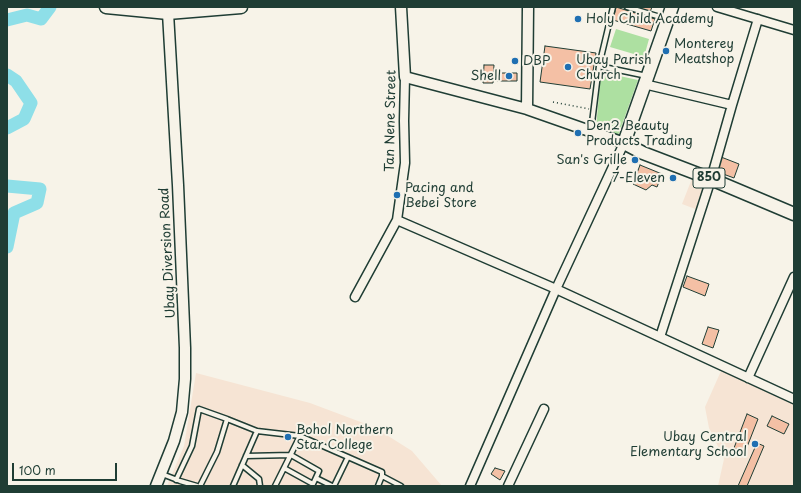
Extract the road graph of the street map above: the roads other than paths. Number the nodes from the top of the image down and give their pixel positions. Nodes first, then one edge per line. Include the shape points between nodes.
1 (106, 7) edge
2 (241, 7) edge
3 (401, 7) edge
4 (528, 7) edge
5 (613, 7) edge
6 (627, 7) edge
7 (672, 7) edge
8 (717, 7) edge
9 (168, 13) junction
10 (667, 19) junction
11 (758, 19) junction
12 (794, 30) edge
13 (599, 66) junction
14 (405, 77) junction
15 (646, 80) junction
16 (732, 105) junction
17 (527, 109) junction
18 (591, 131) junction
19 (624, 143) junction
20 (711, 179) junction
21 (794, 214) edge
22 (397, 220) junction
23 (794, 276) edge
24 (556, 289) junction
25 (355, 297) dead end
26 (660, 337) junction
27 (748, 378) junction
28 (794, 399) edge
29 (544, 409) dead end
30 (227, 419) junction
31 (257, 431) junction
32 (300, 436) junction
33 (291, 455) junction
34 (246, 456) junction
35 (348, 457) junction
36 (242, 465) junction
37 (284, 468) junction
38 (161, 474) junction
39 (382, 476) junction
40 (316, 478) junction
41 (176, 480) junction
42 (473, 484) edge
43 (156, 486) edge
44 (199, 486) edge
45 (233, 486) edge
46 (260, 486) edge
47 (275, 486) edge
48 (333, 486) edge
49 (378, 486) edge
50 (401, 486) edge
51 (508, 486) edge

1 - 9 main road
2 - 9 main road
3 - 14 street, Tan Nene Street
4 - 17 street
5 - 13 lane
6 - 10 lane
7 - 10 main road
8 - 11 street
9 - 38 street, Ubay Diversion Road via 185,379 182,412
10 - 15 main road
11 - 12 street
11 - 16 street
13 - 15 lane
13 - 18 lane
14 - 17 street
14 - 22 street, Tan Nene Street via 405,163
15 - 16 street
15 - 19 main road
16 - 20 street
17 - 18 street
18 - 19 street
19 - 20 main road, 850
19 - 24 street
20 - 21 main road, 850
20 - 26 street
22 - 24 street
22 - 25 street, Tan Nene Street
23 - 27 street
24 - 26 street
24 - 42 street
26 - 27 street
27 - 28 street
29 - 51 street
30 - 31 lane
30 - 41 lane via 199,409 192,446
30 - 44 lane via 217,452
31 - 32 lane
31 - 34 lane
32 - 33 lane
32 - 35 lane
33 - 34 lane
33 - 37 lane
33 - 40 lane via 319,471
34 - 36 lane
35 - 39 lane via 382,472
35 - 48 lane
36 - 45 lane
36 - 46 lane via 259,479
37 - 40 lane via 313,484
37 - 47 lane
38 - 41 lane
38 - 43 street, Ubay Diversion Road
39 - 49 lane
39 - 50 lane
40 - 48 lane
41 - 44 lane

